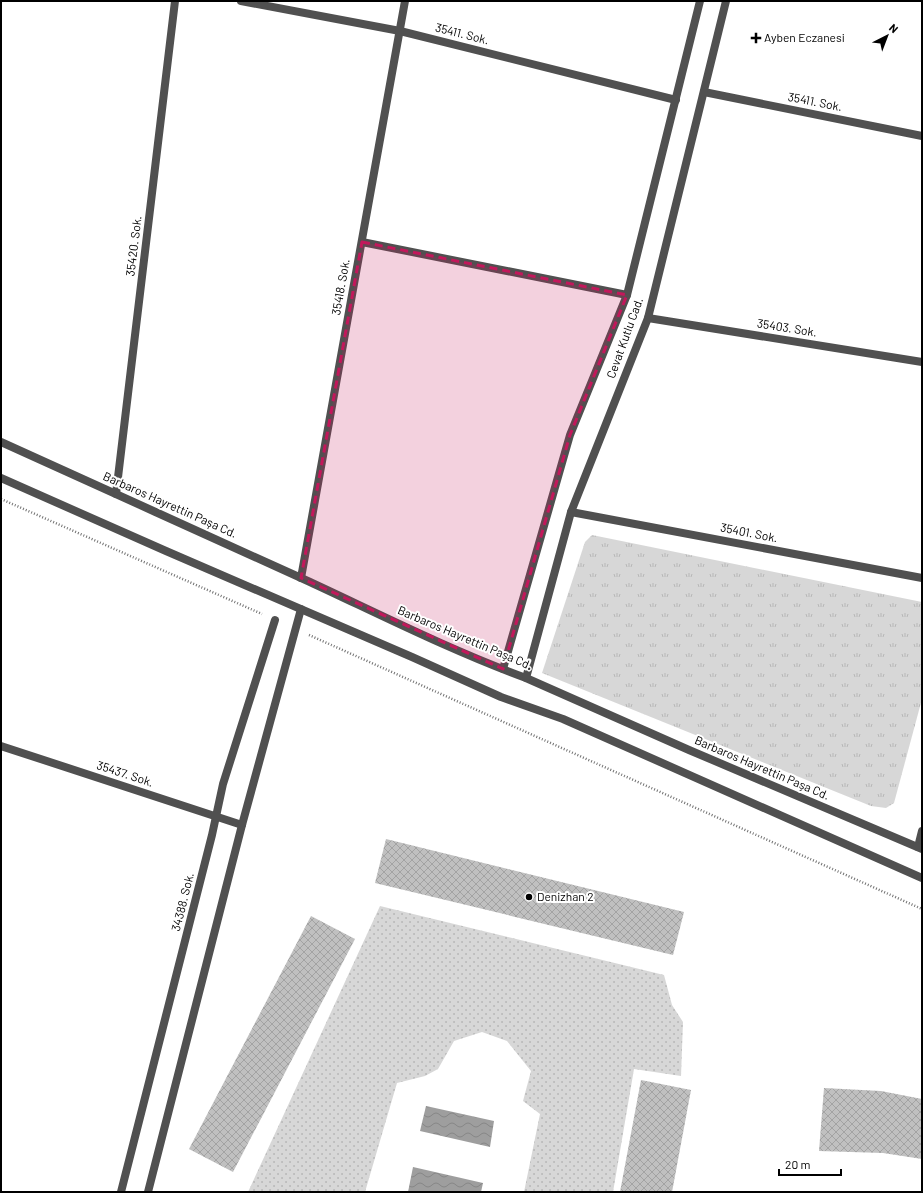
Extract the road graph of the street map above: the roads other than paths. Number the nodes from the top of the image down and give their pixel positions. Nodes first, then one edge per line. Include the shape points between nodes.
1 (175, 1) edge
2 (241, 1) edge
3 (405, 1) edge
4 (700, 1) edge
5 (726, 1) edge
6 (400, 31) junction
7 (704, 92) junction
8 (676, 100) junction
9 (922, 136) edge
10 (362, 242) junction
11 (627, 295) junction
12 (648, 318) junction
13 (922, 362) edge
14 (1, 442) edge
15 (1, 478) edge
16 (116, 494) junction
17 (571, 512) junction
18 (301, 578) junction
19 (922, 578) edge
20 (301, 609) junction
21 (275, 620) road end
22 (503, 669) junction
23 (526, 678) junction
24 (1, 746) edge
25 (216, 817) junction
26 (242, 825) junction
27 (922, 831) edge
28 (920, 848) edge
29 (922, 878) edge
30 (121, 1192) edge
31 (148, 1192) edge

1 - 16 street, 35420. Sok.
2 - 6 street, 35411. Sok.
3 - 6 street, 35418. Sok.
4 - 8 street, Cevat Kutlu Cad.
5 - 7 street, Cevat Kutlu Cad.
6 - 8 street, 35411. Sok.
6 - 10 street, 35418. Sok.
7 - 9 street, 35411. Sok.
7 - 12 street, Cevat Kutlu Cad.
8 - 11 street, Cevat Kutlu Cad.
10 - 11 street
10 - 18 street, 35418. Sok.
11 - 22 street, Cevat Kutlu Cad. via 570,435
12 - 13 street, 35403. Sok.
12 - 17 street, Cevat Kutlu Cad.
14 - 16 street, Barbaros Hayrettin Paşa Cd.
15 - 20 street
16 - 18 street, Barbaros Hayrettin Paşa Cd.
17 - 19 street, 35401. Sok.
17 - 23 street, Cevat Kutlu Cad.
18 - 22 street, Barbaros Hayrettin Paşa Cd.
20 - 26 street
20 - 29 street via 501,697 562,719
21 - 25 street, 34388. Sok. via 223,784
22 - 23 street, Barbaros Hayrettin Paşa Cd.
23 - 28 street, Barbaros Hayrettin Paşa Cd.
24 - 25 street, 35437. Sok.
25 - 26 street, 35437. Sok.
25 - 30 street, 34388. Sok.
26 - 31 street
27 - 28 street

